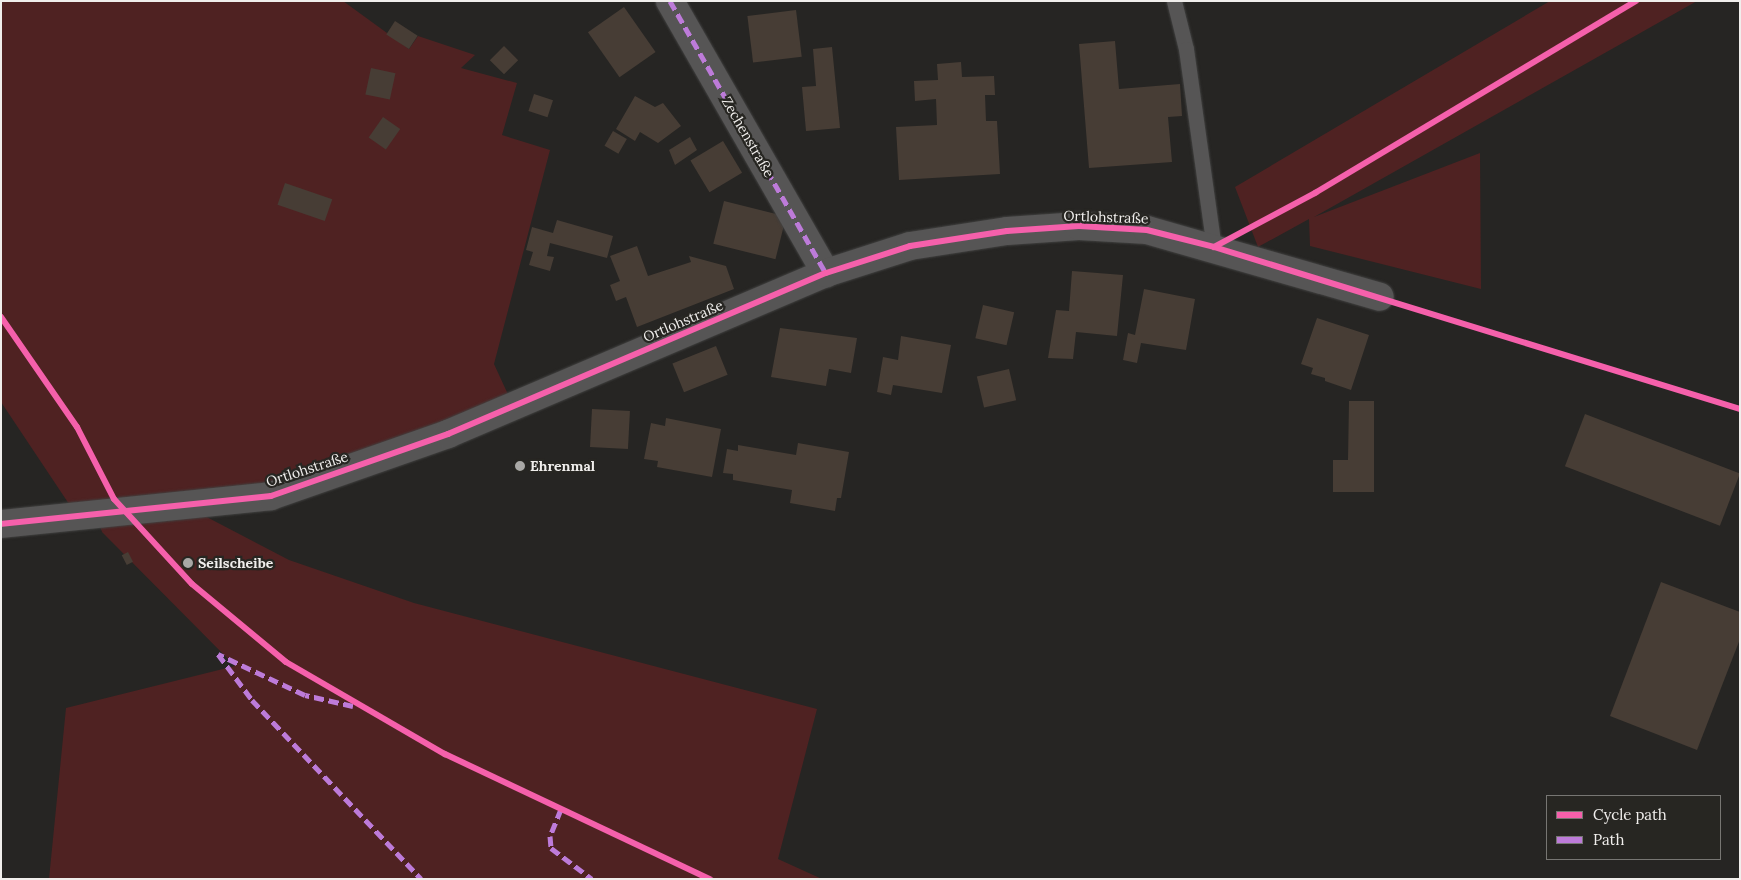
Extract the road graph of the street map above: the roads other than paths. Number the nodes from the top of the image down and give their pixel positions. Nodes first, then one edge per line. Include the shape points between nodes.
1 (670, 1) edge
2 (1174, 1) edge
3 (1214, 247) junction
4 (826, 274) junction
5 (1380, 297) dead end
6 (1, 524) edge

1 - 4 street, Zechenstraße
2 - 3 lane via 1186,49
3 - 4 street, Ortlohstraße via 1147,230 1079,226 1007,231 910,246
3 - 5 street, Ortlohstraße
4 - 6 street, Ortlohstraße via 448,434 271,496

